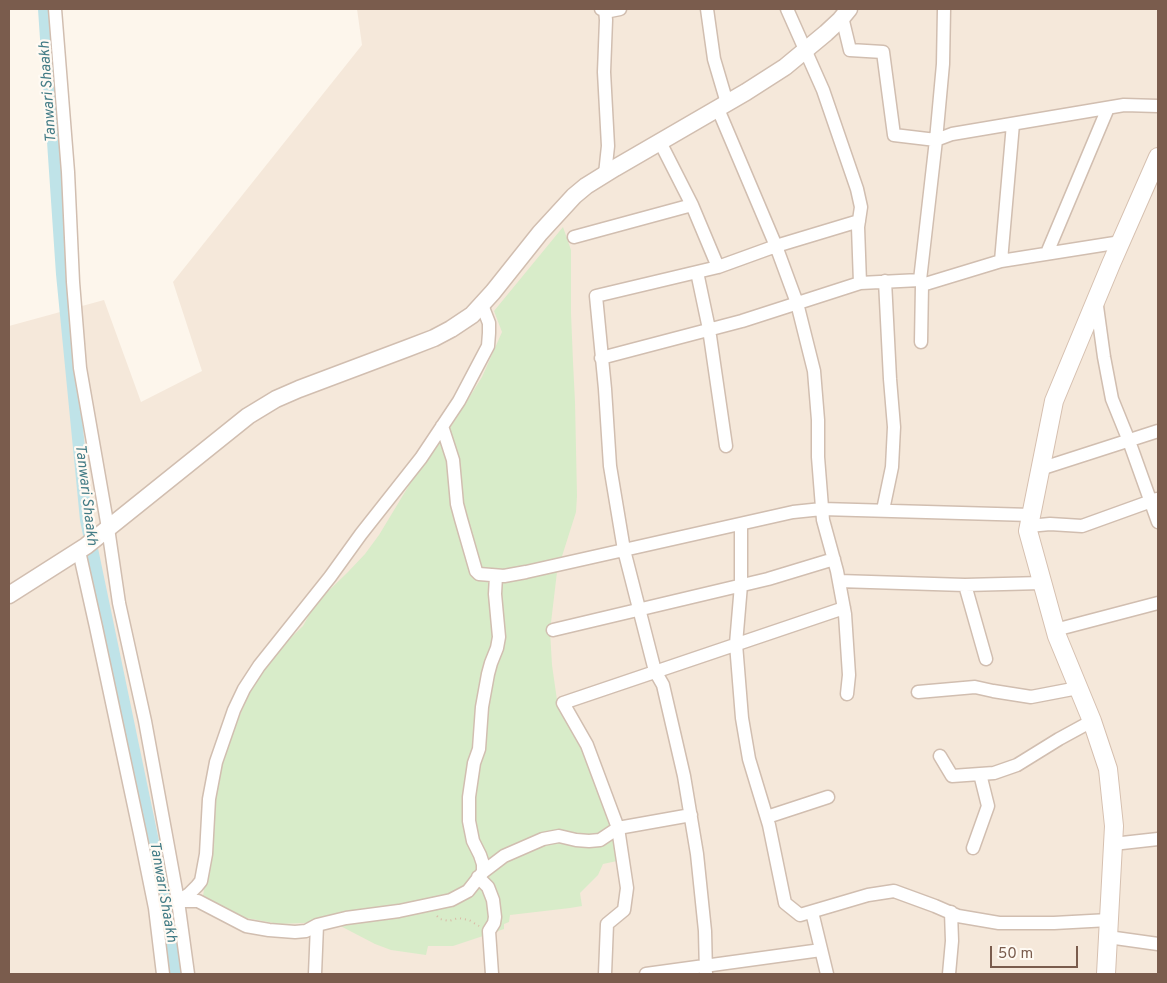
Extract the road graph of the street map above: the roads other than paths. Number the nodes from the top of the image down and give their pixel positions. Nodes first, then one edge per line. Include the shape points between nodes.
1 (55, 9) edge
2 (620, 9) edge
3 (707, 9) edge
4 (786, 9) edge
5 (944, 9) edge
6 (604, 10) edge
7 (846, 13) edge
8 (806, 50) junction
9 (722, 106) junction
10 (1158, 106) edge
11 (1108, 108) junction
12 (1013, 124) junction
13 (936, 140) junction
14 (660, 142) junction
15 (1158, 157) edge
16 (605, 174) junction
17 (692, 205) junction
18 (858, 221) junction
19 (574, 237) dead end
20 (1121, 242) junction
21 (776, 246) junction
22 (1047, 253) junction
23 (1001, 261) junction
24 (718, 267) junction
25 (697, 272) junction
26 (885, 281) junction
27 (860, 282) junction
28 (921, 282) junction
29 (1096, 300) junction
30 (797, 303) junction
31 (482, 305) junction
32 (709, 330) junction
33 (921, 342) dead end
34 (602, 358) junction
35 (442, 426) junction
36 (1158, 431) edge
37 (1129, 441) junction
38 (726, 446) dead end
39 (1040, 469) junction
40 (1154, 500) edge
41 (822, 509) junction
42 (883, 510) junction
43 (1030, 520) junction
44 (1158, 522) edge
45 (741, 524) junction
46 (104, 531) junction
47 (82, 548) junction
48 (624, 550) junction
49 (834, 559) junction
50 (496, 576) junction
51 (839, 581) junction
52 (1042, 583) junction
53 (965, 584) junction
54 (741, 585) junction
55 (9, 595) edge
56 (1158, 603) edge
57 (844, 608) junction
58 (639, 610) junction
59 (553, 630) dead end
60 (1055, 630) junction
61 (736, 644) junction
62 (986, 659) dead end
63 (656, 672) junction
64 (1078, 688) junction
65 (918, 692) dead end
66 (847, 694) dead end
67 (1092, 721) junction
68 (940, 756) dead end
69 (980, 774) junction
70 (828, 797) dead end
71 (691, 815) junction
72 (767, 817) junction
73 (618, 828) junction
74 (1158, 839) edge
75 (1113, 844) junction
76 (973, 848) dead end
77 (480, 874) junction
78 (178, 900) junction
79 (812, 912) junction
80 (951, 912) junction
81 (317, 925) junction
82 (1108, 929) junction
83 (1158, 944) edge
84 (821, 950) junction
85 (706, 970) edge
86 (163, 974) edge
87 (188, 974) edge
88 (315, 974) edge
89 (492, 974) edge
90 (604, 974) edge
91 (646, 974) edge
92 (827, 974) edge
93 (949, 974) edge
94 (1106, 974) edge

1 - 46 street via 80,368
2 - 6 street
3 - 9 street
4 - 8 street
5 - 13 street
6 - 16 street via 608,146
7 - 8 street
7 - 13 street via 850,50 883,52 894,135
8 - 9 street
8 - 18 street via 857,189 861,207
9 - 14 street
9 - 21 street
10 - 11 street
11 - 12 street
11 - 22 street
12 - 13 street via 952,134
12 - 23 street
13 - 28 street
14 - 16 street
14 - 17 street
15 - 20 main road
16 - 31 street via 586,186 556,214
17 - 19 street
17 - 24 street
18 - 21 street
18 - 27 street
20 - 22 street
20 - 29 main road
21 - 24 street
21 - 30 street
22 - 23 street
23 - 28 street
24 - 25 street
25 - 32 street
25 - 34 street via 596,296
26 - 27 street
26 - 28 street
26 - 42 street via 894,427 892,467
27 - 30 street
28 - 33 street
29 - 37 street via 1112,399
29 - 39 main road via 1054,401
30 - 32 street
30 - 41 street via 814,371
31 - 35 street via 489,323 488,346
31 - 46 street via 472,315 434,338 299,389 248,416
32 - 34 street
32 - 38 street
34 - 48 street via 610,466
35 - 50 street via 453,460 457,504 476,571
35 - 78 street via 244,689 216,762 201,881
36 - 37 street
37 - 39 street
37 - 40 street
39 - 43 main road
40 - 43 street via 1082,526
40 - 44 street
41 - 42 street
41 - 45 street
41 - 49 street
42 - 43 street
43 - 52 main road via 1028,531
45 - 48 street
45 - 54 street
46 - 47 street
46 - 78 street via 145,722
47 - 55 street
47 - 86 street via 142,844
48 - 50 street
48 - 58 street
49 - 51 street
49 - 54 street
50 - 77 street via 499,638 488,674 469,798 473,840 483,864
51 - 53 street
51 - 57 street
52 - 53 street
52 - 60 main road
53 - 62 street
54 - 58 street
54 - 61 street
56 - 60 street
57 - 61 street
57 - 66 street via 849,674
58 - 59 street
58 - 63 street
60 - 64 main road
61 - 63 street
61 - 72 street via 749,759
63 - 71 street via 663,685
63 - 73 street via 563,703 587,745
64 - 65 street via 1031,697 975,687
64 - 67 main road
67 - 69 street via 1017,765
67 - 75 main road via 1108,769
68 - 69 street via 952,776
69 - 76 street via 988,806
70 - 72 street
71 - 73 street
71 - 85 street via 704,911
72 - 79 street via 785,903 800,915
73 - 77 street via 600,840 559,836 543,839 504,856
73 - 90 street via 627,888 624,910 607,924
74 - 75 street
75 - 82 main road
77 - 81 street via 468,891 452,900
77 - 89 street via 494,900 495,917 489,931
78 - 81 street via 198,901 246,926 306,931
78 - 87 street
79 - 80 street via 868,895 894,891
79 - 84 street
80 - 82 street via 999,923 1054,923
80 - 93 street
81 - 88 street
82 - 83 street
82 - 94 main road
84 - 85 street
84 - 92 street
85 - 91 street

